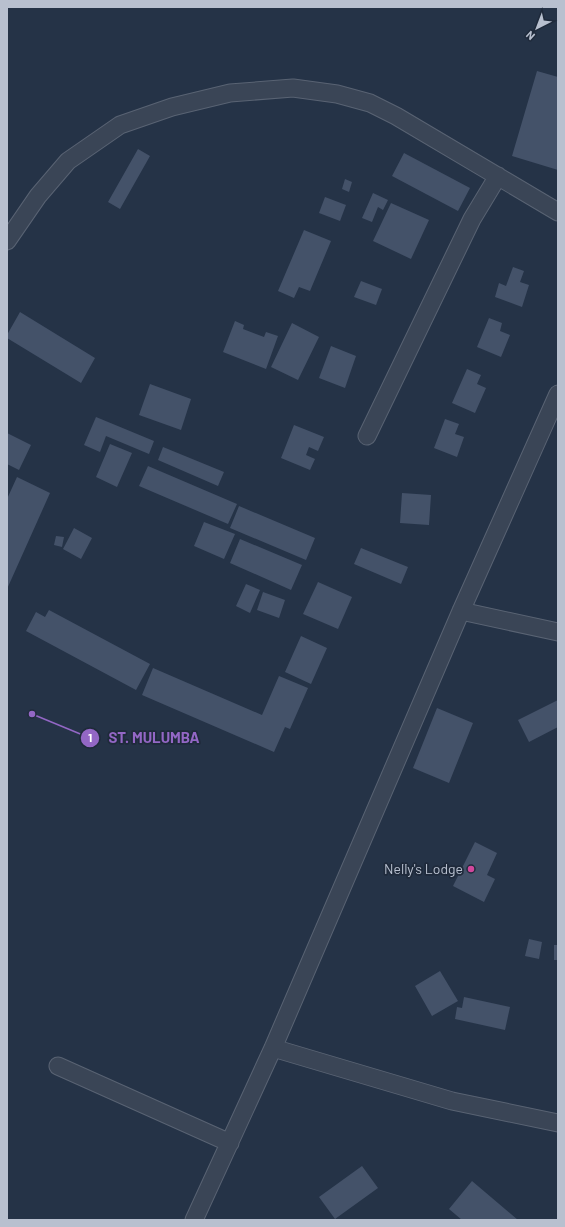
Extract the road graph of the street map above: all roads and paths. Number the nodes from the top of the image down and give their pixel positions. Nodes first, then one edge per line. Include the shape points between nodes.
1 (498, 176) junction
2 (558, 212) edge
3 (7, 241) edge
4 (558, 394) edge
5 (367, 436) dead end
6 (461, 611) junction
7 (558, 632) edge
8 (273, 1048) junction
9 (58, 1066) dead end
10 (558, 1123) edge
11 (230, 1143) junction
12 (194, 1220) edge

1 - 2 street
1 - 3 street via 396,116 370,104 337,94 293,88 230,93 172,107 120,125 68,161 38,196
1 - 5 street via 472,219
4 - 6 street
6 - 7 street
6 - 8 street
8 - 10 street via 452,1101
8 - 11 street
9 - 11 street
11 - 12 street

